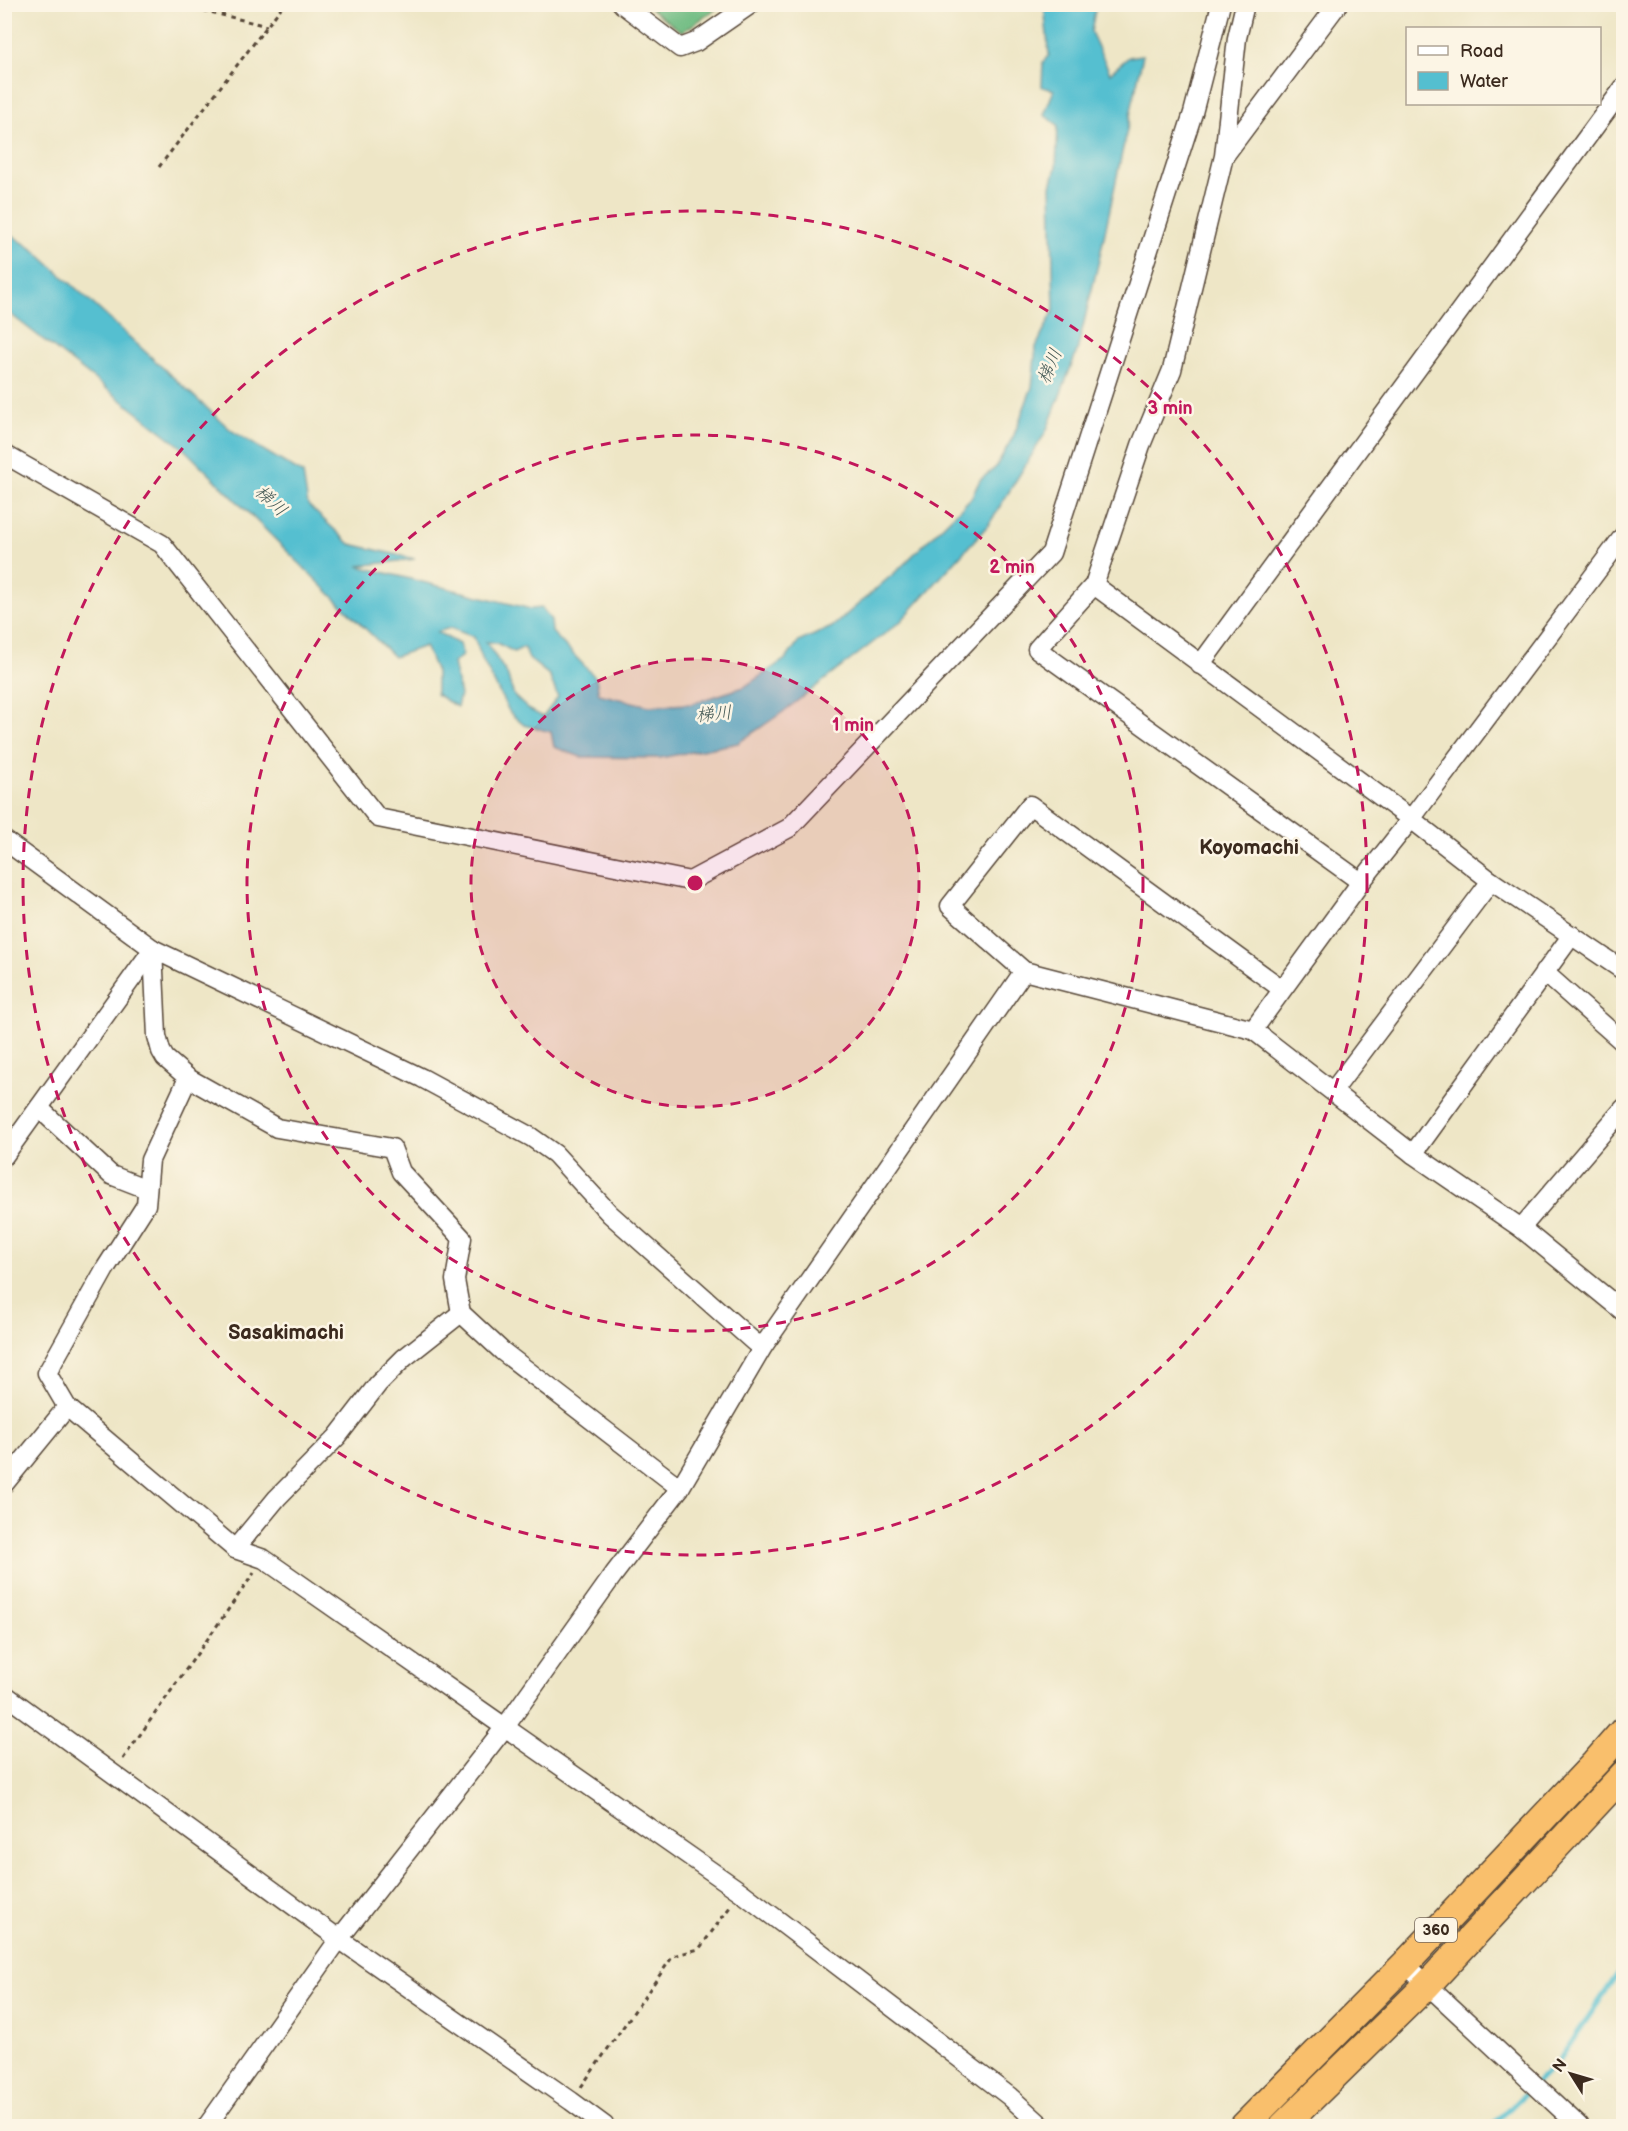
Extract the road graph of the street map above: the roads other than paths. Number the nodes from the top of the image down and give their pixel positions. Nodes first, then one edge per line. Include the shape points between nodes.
1 (622, 4) edge
2 (751, 4) edge
3 (1221, 4) edge
4 (1245, 4) edge
5 (1338, 4) edge
6 (1623, 87) edge
7 (1224, 156) junction
8 (4, 454) edge
9 (1623, 535) edge
10 (1094, 585) junction
11 (1200, 665) junction
12 (1411, 819) junction
13 (4, 840) edge
14 (1491, 881) junction
15 (1361, 882) junction
16 (1572, 935) junction
17 (153, 949) junction
18 (1024, 971) junction
19 (1623, 971) edge
20 (1544, 972) junction
21 (1282, 989) junction
22 (1253, 1030) junction
23 (1623, 1043) edge
24 (188, 1078) junction
25 (1333, 1091) junction
26 (39, 1108) junction
27 (1623, 1108) edge
28 (1413, 1154) junction
29 (4, 1156) edge
30 (147, 1189) junction
31 (1521, 1228) junction
32 (1623, 1312) edge
33 (461, 1314) junction
34 (764, 1345) junction
35 (66, 1407) junction
36 (4, 1484) edge
37 (680, 1488) junction
38 (235, 1549) junction
39 (4, 1694) edge
40 (505, 1727) junction
41 (1623, 1730) edge
42 (1623, 1774) edge
43 (339, 1939) junction
44 (1405, 1964) junction
45 (1427, 1985) junction
46 (207, 2127) edge
47 (605, 2127) edge
48 (1042, 2127) edge
49 (1244, 2127) edge
50 (1283, 2127) edge
51 (1579, 2127) edge

1 - 2 street via 680,48 696,42
3 - 8 street via 1193,113 1052,553 789,828 690,881 378,818 162,544
4 - 7 street via 1237,38
5 - 7 street
6 - 11 street
7 - 10 street via 1172,370 1140,445
9 - 12 street
10 - 11 street
10 - 15 street via 1037,648
11 - 12 street
12 - 14 street
12 - 15 street
13 - 17 street
14 - 16 street
14 - 25 street
15 - 21 street
16 - 19 street
16 - 20 street
17 - 24 street via 161,1051
17 - 26 street
17 - 34 street via 422,1078 531,1137 555,1154 610,1214 754,1342
18 - 21 street via 950,906 1030,805
18 - 22 street
18 - 34 street
20 - 23 street
20 - 28 street
21 - 22 street
22 - 25 street
24 - 30 street via 150,1160
24 - 33 street via 277,1128 392,1148 401,1172 462,1238 456,1280
25 - 28 street
26 - 29 street
26 - 30 street via 111,1175
27 - 31 street
28 - 31 street
30 - 35 street via 146,1205 46,1373
31 - 32 street
33 - 37 street via 502,1351
33 - 38 street via 378,1384 337,1437 277,1498
34 - 37 street
35 - 36 street
35 - 38 street
37 - 40 street
38 - 40 street via 264,1559
39 - 43 street
40 - 43 street
40 - 48 street via 741,1892 1000,2089
41 - 44 highway, 360
42 - 45 highway, 360
43 - 46 street
43 - 47 street
44 - 45 street
44 - 49 highway, 360
45 - 50 highway, 360
45 - 51 street

